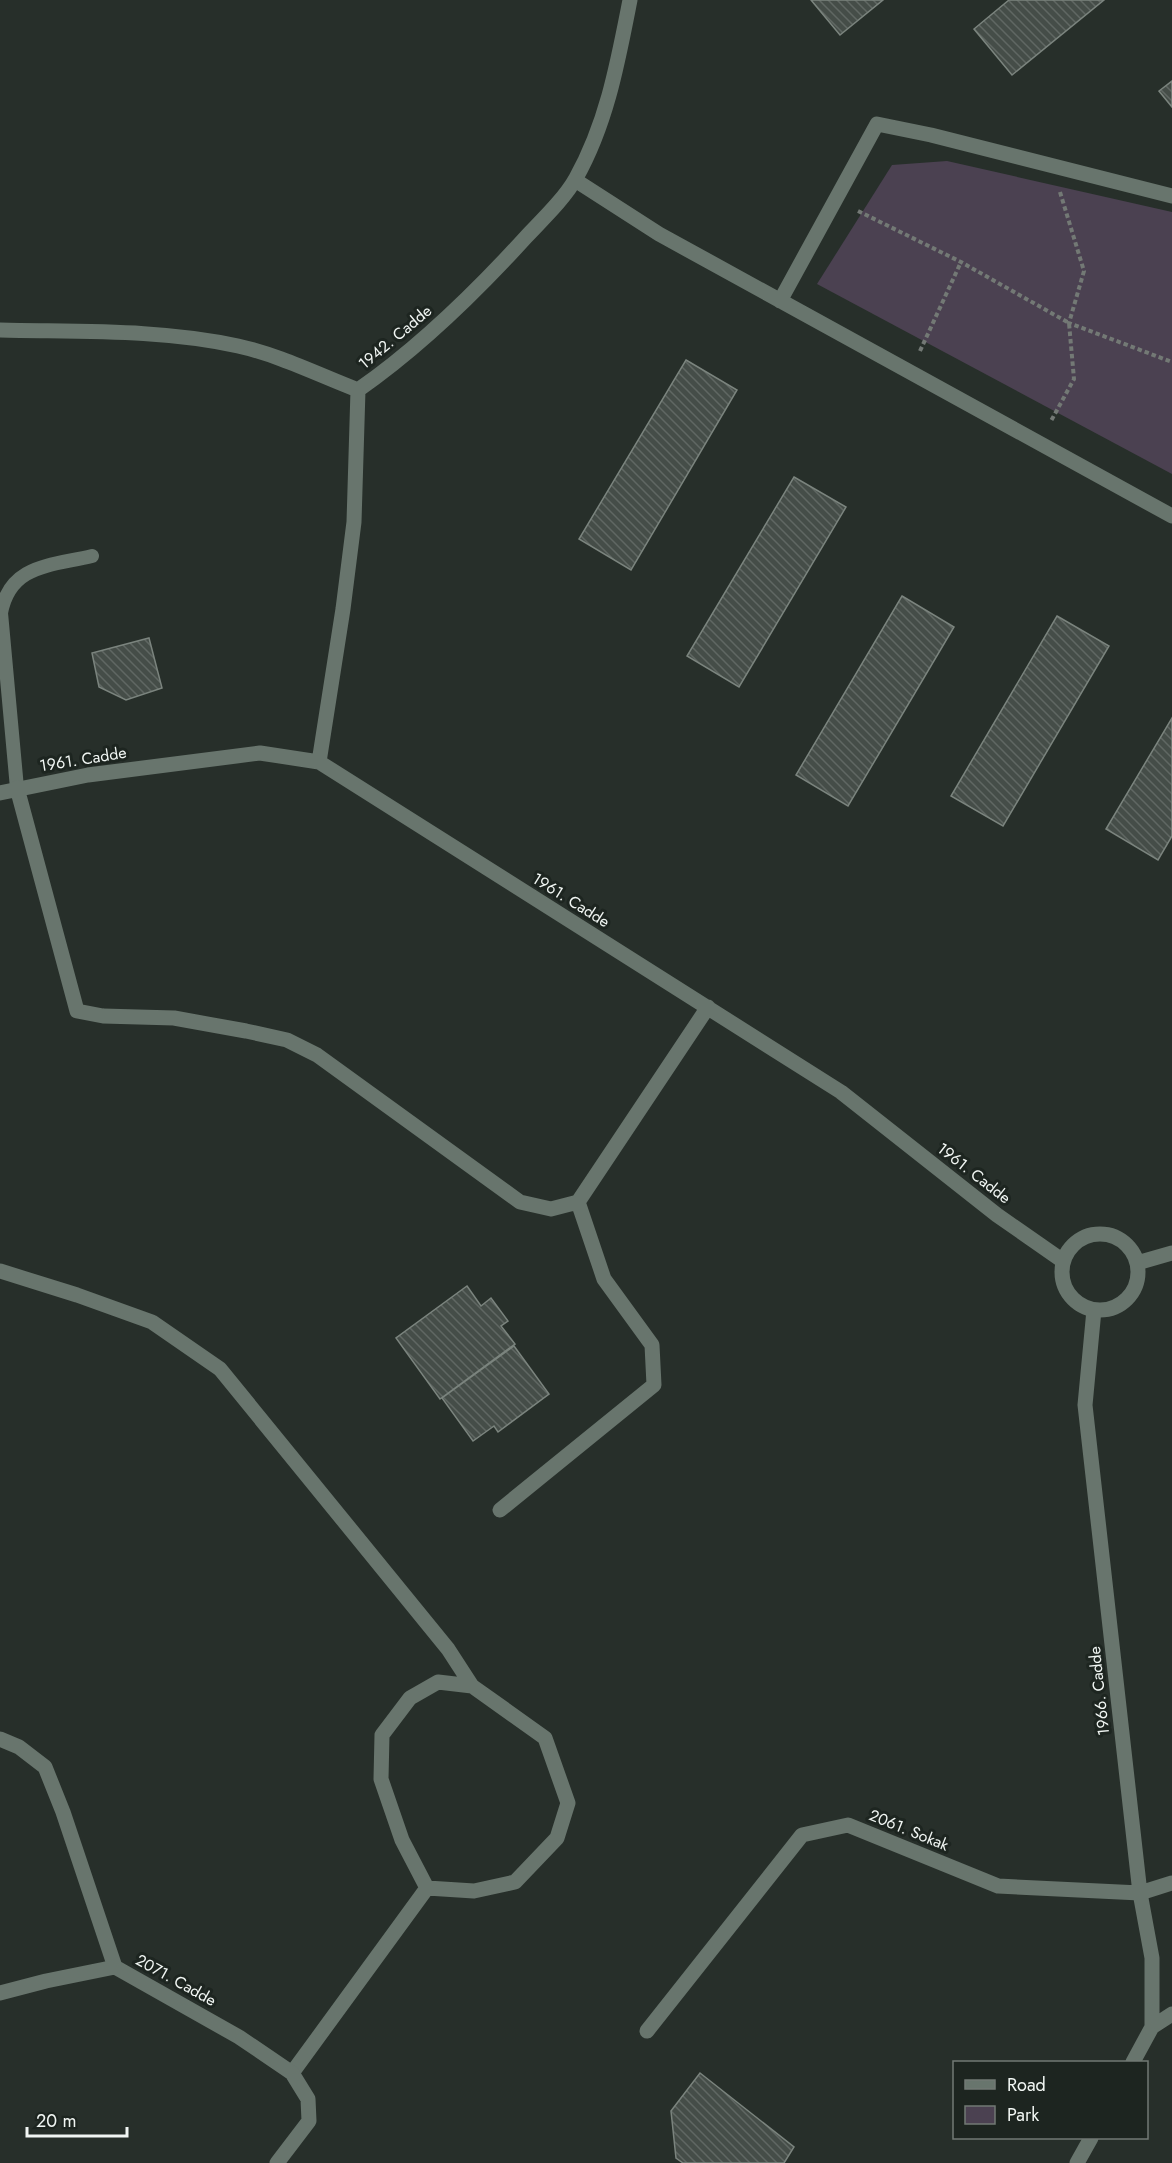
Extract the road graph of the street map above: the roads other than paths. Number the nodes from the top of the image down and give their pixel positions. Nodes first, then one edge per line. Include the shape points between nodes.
1 (630, 0) edge
2 (575, 180) junction
3 (1172, 196) edge
4 (780, 301) junction
5 (0, 330) edge
6 (358, 390) junction
7 (1172, 516) edge
8 (92, 556) dead end
9 (320, 762) junction
10 (17, 788) junction
11 (0, 793) edge
12 (708, 1007) junction
13 (578, 1203) junction
14 (1172, 1253) edge
15 (1063, 1261) junction
16 (1137, 1263) junction
17 (0, 1271) edge
18 (1094, 1310) junction
19 (500, 1510) dead end
20 (472, 1686) junction
21 (0, 1739) edge
22 (1172, 1883) edge
23 (427, 1887) junction
24 (1140, 1893) junction
25 (115, 1967) junction
26 (0, 1993) edge
27 (1172, 2014) edge
28 (1152, 2027) junction
29 (647, 2031) dead end
30 (1134, 2061) edge
31 (292, 2073) junction
32 (1090, 2139) edge
33 (1079, 2162) edge
34 (277, 2163) edge

1 - 2 street, 1942. Cadde via 609,99
2 - 4 street via 659,234
2 - 6 street, 1942. Cadde via 493,274 394,365
3 - 4 street via 877,124
4 - 7 street
5 - 6 street, 1942. Cadde via 130,334 238,346
6 - 9 street via 354,522
8 - 10 lane via 25,573 10,586 3,599 1,613
9 - 10 street, 1961. Cadde via 260,753
9 - 12 street, 1961. Cadde
10 - 11 street, 1961. Cadde
10 - 13 street via 77,1011 104,1016 174,1017 287,1040 317,1055 520,1202 551,1209
12 - 13 street
12 - 15 street, 1961. Cadde via 841,1092
13 - 19 street via 604,1279 652,1346 654,1385
14 - 16 street
15 - 16 street via 1077,1241 1101,1234 1124,1243
15 - 18 street via 1064,1287 1071,1298
16 - 18 street via 1135,1288 1128,1298 1107,1310
17 - 20 street via 152,1322 220,1369 441,1640
18 - 24 street, 1966. Cadde via 1085,1405
20 - 23 street via 438,1682 410,1698 381,1735 381,1779 402,1840
20 - 23 street via 545,1738 568,1803 557,1838 515,1882 474,1891
21 - 25 street via 19,1747 45,1767
22 - 24 street
23 - 31 street
24 - 28 street, 1966. Cadde via 1152,1958
24 - 29 street, 2061. Sokak via 998,1886 848,1825 802,1835
25 - 26 street, 2071. Cadde
25 - 31 street, 2071. Cadde via 239,2037
27 - 28 street
28 - 30 street, 1966. Cadde
31 - 34 street, 2071. Cadde via 308,2099 309,2121
32 - 33 street

